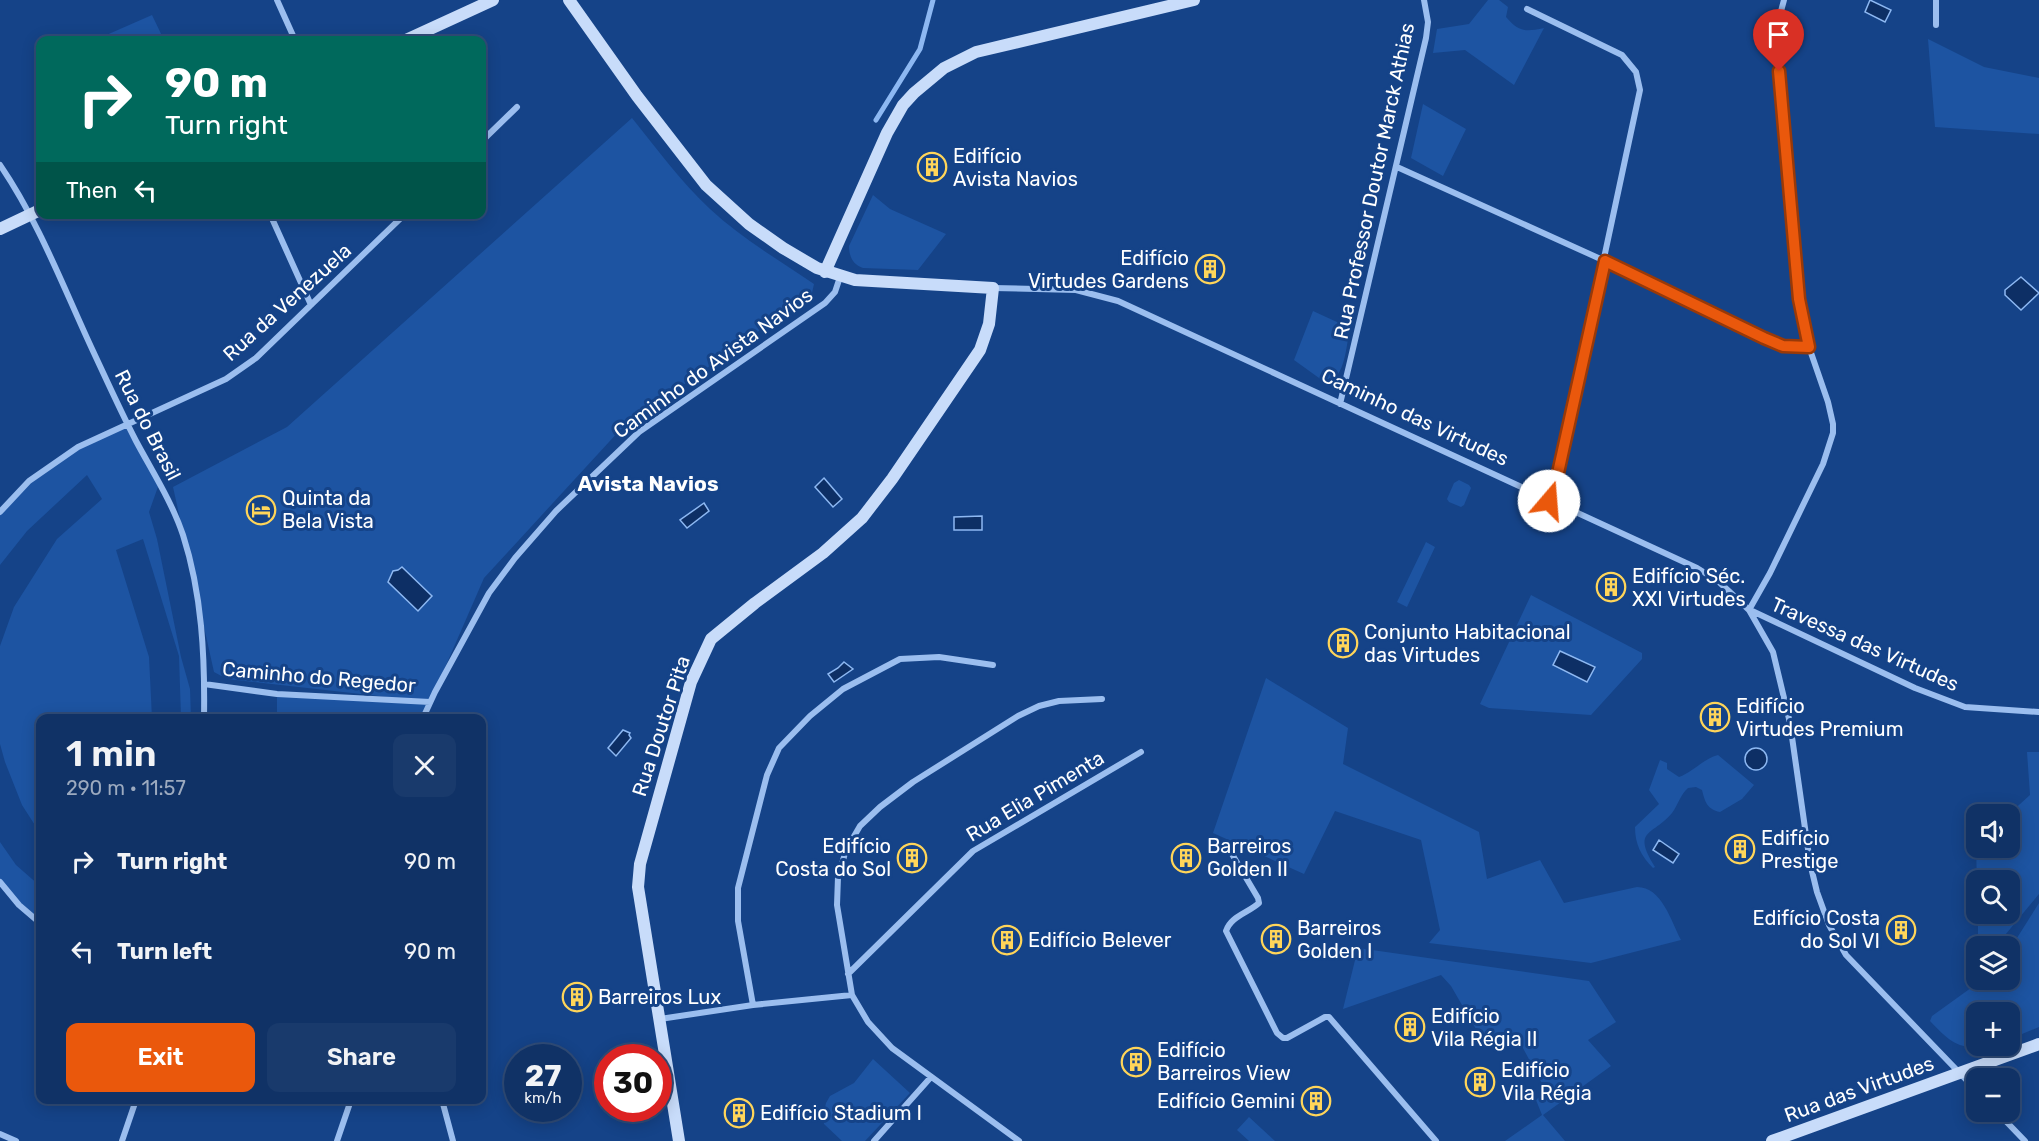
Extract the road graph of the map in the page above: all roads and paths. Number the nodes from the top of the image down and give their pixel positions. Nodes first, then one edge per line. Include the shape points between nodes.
1 (277, 0) edge
2 (493, 0) edge
3 (569, 0) edge
4 (1194, 0) edge
5 (1424, 0) edge
6 (1784, 0) edge
7 (1936, 0) edge
8 (1527, 9) dead end
9 (1936, 25) dead end
10 (292, 36) edge
11 (415, 36) edge
12 (516, 107) dead end
13 (486, 137) edge
14 (0, 165) edge
15 (1397, 167) junction
16 (35, 213) edge
17 (38, 219) edge
18 (272, 219) edge
19 (400, 219) edge
20 (0, 229) edge
21 (1605, 261) junction
22 (825, 272) junction
23 (840, 277) junction
24 (993, 288) junction
25 (311, 304) junction
26 (1809, 347) junction
27 (1340, 404) junction
28 (128, 424) junction
29 (1549, 501) junction
30 (0, 512) edge
31 (1749, 610) junction
32 (993, 665) dead end
33 (204, 684) junction
34 (1102, 699) dead end
35 (430, 702) junction
36 (2039, 712) edge
37 (204, 714) edge
38 (425, 714) edge
39 (1141, 752) dead end
40 (1215, 850) dead end
41 (0, 882) edge
42 (36, 919) edge
43 (848, 974) junction
44 (852, 995) junction
45 (753, 1005) junction
46 (659, 1019) junction
47 (2039, 1044) edge
48 (1960, 1073) junction
49 (931, 1077) junction
50 (1966, 1079) edge
51 (135, 1104) edge
52 (350, 1104) edge
53 (443, 1104) edge
54 (2007, 1122) edge
55 (0, 1134) edge
56 (16, 1141) edge
57 (122, 1141) edge
58 (337, 1141) edge
59 (453, 1141) edge
60 (679, 1141) edge
61 (874, 1141) edge
62 (1019, 1141) edge
63 (1436, 1141) edge
64 (1772, 1141) edge
65 (2025, 1141) edge

1 - 10 street
2 - 11 main road
3 - 22 main road, Caminho das Virtudes via 706,185 749,224
4 - 22 main road via 1000,45 944,68 914,93 897,115
5 - 15 street, Rua Professor Doutor Marck Athias via 1426,38
6 - 26 street via 1778,49 1799,299
7 - 9 street
8 - 21 street via 1622,55 1636,72 1640,90
12 - 13 street
14 - 16 street, Rua do Brasil
15 - 21 street
15 - 27 street, Rua Professor Doutor Marck Athias
16 - 20 main road
17 - 28 street, Rua do Brasil
18 - 25 street
19 - 25 street, Rua da Venezuela
21 - 26 street via 1764,338 1783,346
21 - 29 street
22 - 23 main road, Caminho das Virtudes
23 - 24 main road, Caminho das Virtudes
23 - 35 street, Caminho do Avista Navios via 835,292 825,303 639,432 556,512 489,593
24 - 27 street, Caminho das Virtudes via 1076,290 1104,296
24 - 46 main road, Rua Doutor Pita via 989,324 980,350 886,487 862,518 823,553 711,639 691,682 640,864 640,899
25 - 28 street, Rua da Venezuela via 256,358 226,379
26 - 31 street via 1828,402 1832,442
27 - 29 street, Caminho das Virtudes
28 - 30 street, Rua da Venezuela via 54,462 29,481
28 - 33 street, Rua do Brasil via 182,533 198,591
29 - 31 street, Caminho das Virtudes via 1697,568 1719,581
31 - 36 street, Travessa das Virtudes via 1915,688 1965,707
31 - 48 street, Caminho das Virtudes via 1773,652 1790,723 1810,862 1829,925 1846,956
32 - 45 street via 939,657 900,660 843,689 779,748 767,775 738,888 738,921
33 - 35 street, Caminho do Regedor via 277,694
33 - 37 street, Rua do Brasil
34 - 43 street via 1059,701 1018,716 913,782 860,826 846,850 838,877 837,905
35 - 38 street, Caminho do Avista Navios
39 - 43 street, Rua Elia Pimenta via 973,851
40 - 63 street via 1224,846 1229,849 1258,897 1259,903 1228,924 1226,931 1277,1033 1287,1038 1329,1017
41 - 42 street
43 - 44 street
44 - 45 street
44 - 49 street via 868,1022 892,1048
45 - 46 street
46 - 60 main road, Rua Doutor Pita
47 - 48 main road, Rua das Virtudes
48 - 50 street, Caminho das Virtudes
48 - 64 main road, Rua das Virtudes
49 - 61 street
49 - 62 street
51 - 57 street
52 - 58 street
53 - 59 street
54 - 65 street
55 - 56 street

